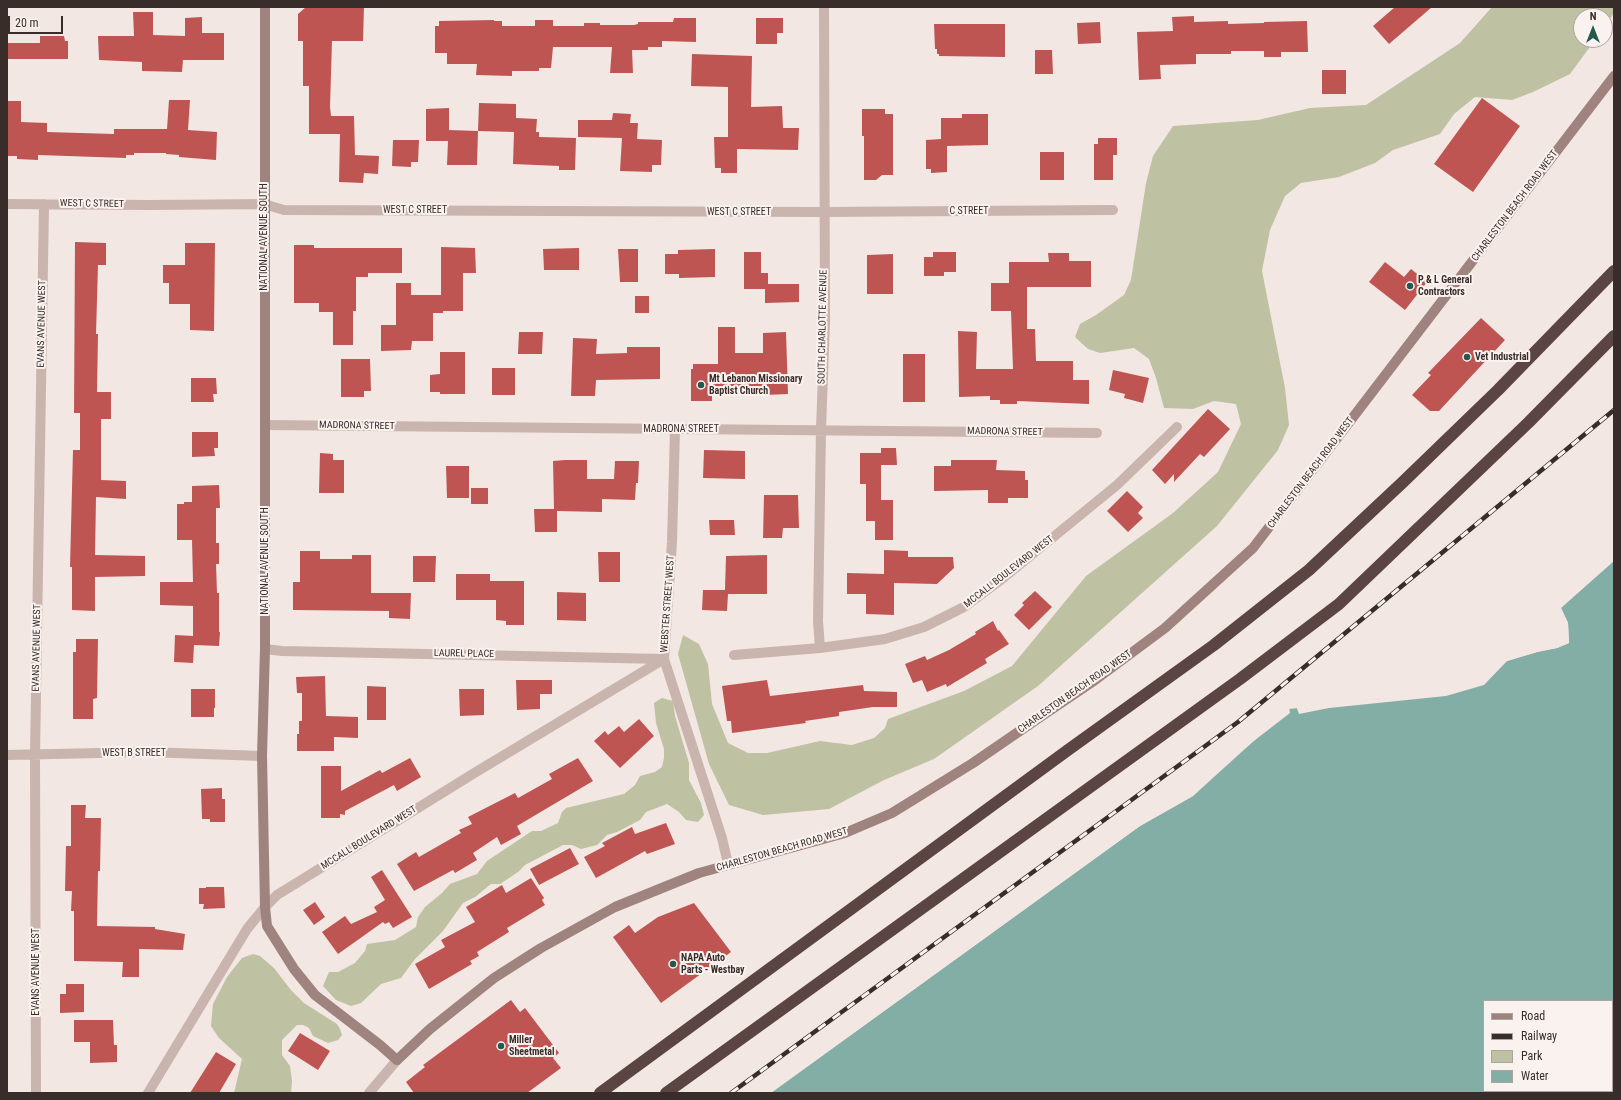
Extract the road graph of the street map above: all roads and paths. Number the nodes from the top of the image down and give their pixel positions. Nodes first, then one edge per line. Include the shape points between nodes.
1 (265, 7) edge
2 (824, 7) edge
3 (1614, 76) edge
4 (7, 204) edge
5 (44, 204) junction
6 (264, 204) junction
7 (1114, 210) dead end
8 (824, 212) junction
9 (1614, 271) edge
10 (1614, 336) edge
11 (265, 425) junction
12 (1177, 427) dead end
13 (675, 430) junction
14 (821, 430) junction
15 (1097, 433) dead end
16 (820, 648) junction
17 (265, 649) junction
18 (734, 655) dead end
19 (664, 659) junction
20 (7, 755) edge
21 (35, 755) junction
22 (262, 756) junction
23 (728, 864) junction
24 (265, 907) junction
25 (397, 1060) junction
26 (36, 1093) edge
27 (148, 1093) edge
28 (369, 1093) edge
29 (600, 1093) edge
30 (666, 1093) edge

1 - 6 main road, NATIONAL AVENUE SOUTH
2 - 8 street, SOUTH CHARLOTTE AVENUE
3 - 23 main road, CHARLESTON BEACH ROAD WEST via 1253,548 1207,591 1165,628 1095,680 973,763 892,813 845,833
4 - 5 street, WEST C STREET
5 - 6 street, WEST C STREET
5 - 21 street, EVANS AVENUE WEST
6 - 8 street, WEST C STREET via 284,210
6 - 11 main road, NATIONAL AVENUE SOUTH
7 - 8 street, C STREET
8 - 14 street, SOUTH CHARLOTTE AVENUE via 825,321
9 - 29 highway via 1492,395 1309,570 1214,645
10 - 30 highway via 1528,423 1339,604
11 - 13 street, MADRONA STREET
11 - 17 main road, NATIONAL AVENUE SOUTH
12 - 16 street, MCCALL BOULEVARD WEST via 1117,485 964,607 924,627 885,639
13 - 14 street, MADRONA STREET
13 - 19 street, WEBSTER STREET WEST via 672,542
14 - 15 street, MADRONA STREET
14 - 16 street, SOUTH CHARLOTTE AVENUE via 818,621
16 - 18 street, MCCALL BOULEVARD WEST
17 - 19 street, LAUREL PLACE
17 - 22 main road, NATIONAL AVENUE SOUTH
19 - 23 street, WEBSTER STREET WEST via 722,838
19 - 24 street, MCCALL BOULEVARD WEST via 277,895
20 - 21 street, WEST B STREET
21 - 22 street, WEST B STREET via 146,752
21 - 26 street, EVANS AVENUE WEST
22 - 24 main road, NATIONAL AVENUE SOUTH
23 - 25 main road, CHARLESTON BEACH ROAD WEST via 642,896 589,921 541,948 494,978 430,1029
24 - 25 main road, NATIONAL AVENUE SOUTH via 267,926 315,995
24 - 27 street, MCCALL BOULEVARD WEST via 247,929
25 - 28 street, CHARLESTON BEACH ROAD WEST

